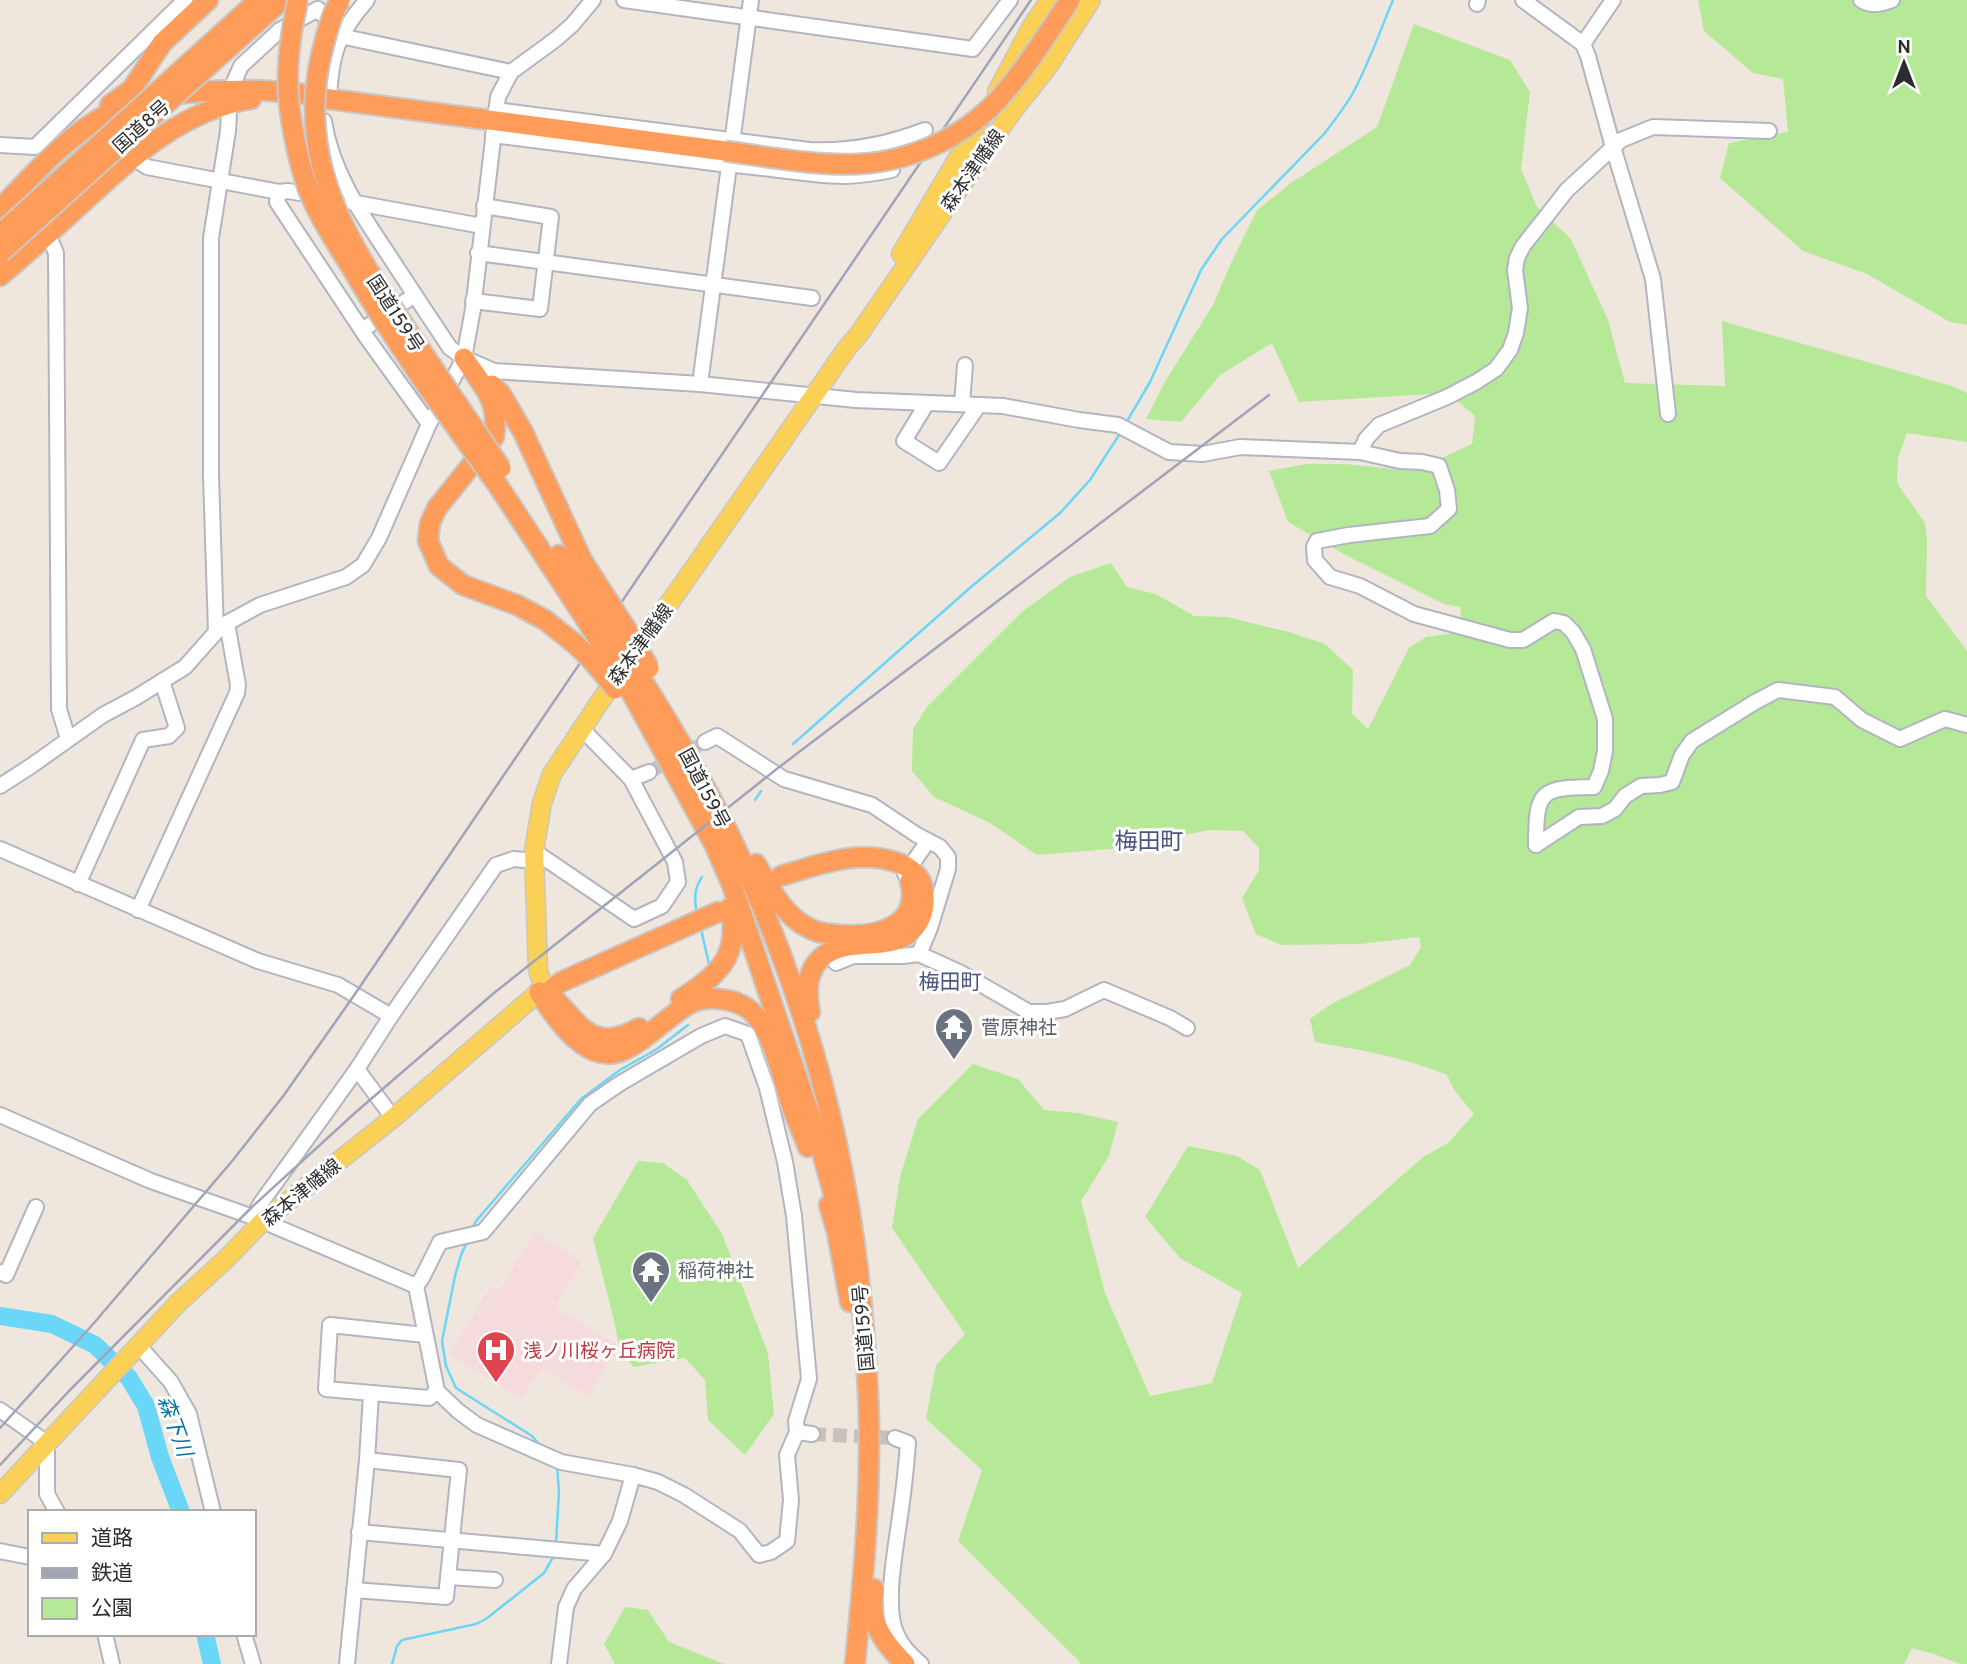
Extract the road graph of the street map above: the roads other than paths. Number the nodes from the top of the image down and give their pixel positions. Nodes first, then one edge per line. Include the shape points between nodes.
1 (185, 0) edge
2 (208, 0) edge
3 (259, 0) edge
4 (282, 0) edge
5 (298, 0) edge
6 (340, 0) edge
7 (367, 0) edge
8 (593, 0) edge
9 (624, 0) edge
10 (751, 0) edge
11 (1010, 0) edge
12 (1050, 0) edge
13 (1070, 0) edge
14 (1091, 0) edge
15 (1524, 0) edge
16 (1613, 0) edge
17 (1861, 0) edge
18 (1892, 0) edge
19 (748, 18) junction
20 (340, 36) junction
21 (1583, 44) junction
22 (213, 52) junction
23 (511, 72) junction
24 (234, 82) dead end
25 (326, 104) junction
26 (988, 108) junction
27 (1012, 112) junction
28 (229, 113) dead end
29 (495, 122) junction
30 (925, 130) dead end
31 (1769, 131) dead end
32 (658, 143) junction
33 (65, 144) junction
34 (0, 145) edge
35 (876, 146) junction
36 (1613, 147) junction
37 (729, 152) junction
38 (132, 157) junction
39 (219, 181) junction
40 (279, 192) junction
41 (354, 202) junction
42 (484, 206) junction
43 (0, 209) edge
44 (482, 226) junction
45 (0, 234) edge
46 (48, 234) junction
47 (0, 253) edge
48 (478, 253) junction
49 (545, 262) junction
50 (0, 276) edge
51 (713, 284) junction
52 (415, 295) junction
53 (812, 298) dead end
54 (474, 301) junction
55 (362, 330) junction
56 (853, 339) junction
57 (464, 358) junction
58 (965, 365) dead end
59 (700, 384) junction
60 (815, 395) junction
61 (926, 403) junction
62 (962, 404) junction
63 (979, 405) junction
64 (1668, 414) dead end
65 (429, 424) junction
66 (1360, 452) junction
67 (502, 481) junction
68 (594, 607) junction
69 (221, 627) junction
70 (162, 681) junction
71 (635, 683) junction
72 (1967, 725) edge
73 (582, 729) junction
74 (68, 739) junction
75 (705, 742) tunnel mouth
76 (689, 756) junction
77 (649, 772) tunnel mouth
78 (631, 779) junction
79 (0, 786) edge
80 (928, 841) junction
81 (0, 849) edge
82 (534, 856) junction
83 (907, 871) junction
84 (782, 879) dead end
85 (78, 884) junction
86 (732, 885) junction
87 (717, 909) dead end
88 (138, 910) junction
89 (919, 954) junction
90 (836, 963) dead end
91 (543, 990) junction
92 (391, 1016) junction
93 (1187, 1028) dead end
94 (357, 1069) junction
95 (0, 1115) edge
96 (393, 1118) junction
97 (36, 1207) dead end
98 (258, 1219) junction
99 (0, 1272) edge
100 (860, 1283) junction
101 (416, 1286) junction
102 (425, 1335) junction
103 (138, 1345) junction
104 (861, 1371) junction
105 (437, 1391) junction
106 (371, 1394) junction
107 (0, 1410) edge
108 (797, 1432) junction
109 (812, 1434) tunnel mouth
110 (895, 1438) dead end
111 (47, 1443) junction
112 (870, 1446) junction
113 (367, 1460) junction
114 (633, 1475) junction
115 (0, 1494) edge
116 (56, 1510) edge
117 (213, 1510) edge
118 (359, 1532) junction
119 (452, 1540) junction
120 (0, 1551) edge
121 (604, 1554) junction
122 (28, 1557) edge
123 (448, 1577) junction
124 (495, 1580) dead end
125 (354, 1590) junction
126 (105, 1636) edge
127 (245, 1636) edge
128 (112, 1664) edge
129 (253, 1664) edge
130 (347, 1664) edge
131 (559, 1664) edge
132 (852, 1664) edge
133 (905, 1664) edge
134 (921, 1664) edge

1 - 34 street via 35,147
2 - 33 highway via 162,43 132,89 83,123
3 - 22 highway, 国道8号
4 - 22 highway, 国道8号
5 - 67 highway, 国道159号, bridge via 288,85 295,143 308,189 377,312 434,398
6 - 67 highway, 国道159号, bridge via 324,42 314,111 325,181 361,260
7 - 20 street
8 - 23 street via 555,40
9 - 19 street
10 - 19 street
11 - 19 street via 973,49
12 - 26 main road, 森本津幡線
13 - 37 highway, bridge via 1004,93 967,127 936,145 859,164
14 - 27 main road, 森本津幡線
15 - 21 street
16 - 21 street
17 - 18 street via 1866,4
19 - 37 street
20 - 23 street
20 - 24 street via 318,9 280,30 241,66
20 - 25 street
21 - 36 street
22 - 45 highway, 国道8号, bridge
22 - 47 highway, 国道8号, bridge
23 - 29 street via 498,97
25 - 29 highway
25 - 33 highway via 308,94 270,90 170,96 108,114
25 - 38 highway via 273,98 218,106 184,122
25 - 41 street via 326,136
26 - 27 street
26 - 56 main road, 森本津幡線
27 - 56 main road, 森本津幡線
28 - 39 street
29 - 32 street
29 - 32 street
29 - 37 highway
29 - 42 street
30 - 35 street
31 - 36 street via 1653,127
32 - 37 street
32 - 37 street
33 - 43 highway
35 - 37 street via 842,151
35 - 37 street via 885,171 860,175 832,175
36 - 64 street via 1653,279
36 - 66 street via 1567,190 1523,246 1515,270 1520,308 1516,333 1496,369 1447,397 1379,425
37 - 51 street
38 - 39 street via 147,167
38 - 46 highway
39 - 40 street
39 - 69 street via 211,238 211,476
40 - 41 street
40 - 55 street via 277,202
41 - 44 street
41 - 52 street
42 - 44 street
42 - 49 street via 551,217
44 - 48 street
46 - 50 highway
46 - 74 street via 56,253 59,709
48 - 49 street
48 - 54 street
49 - 51 street
49 - 54 street via 540,310
51 - 53 street
51 - 59 street
52 - 55 street
52 - 57 street via 450,348
54 - 57 street
55 - 65 street
56 - 60 main road, 森本津幡線
57 - 59 street via 494,371
57 - 65 street
57 - 68 highway via 501,394 523,432 582,561
57 - 71 highway, bridge via 494,404 496,423 494,437 430,523 428,541 439,566 463,585 545,620 599,667
58 - 62 street
59 - 60 street
60 - 61 street
60 - 73 main road, 森本津幡線
61 - 62 street
61 - 63 street via 904,441 939,463
62 - 63 street
63 - 66 street via 1124,428 1169,452 1203,454 1240,447
65 - 69 street via 363,565 346,577 260,605
66 - 72 street via 1439,467 1449,509 1430,526 1317,541 1315,560 1330,577 1360,586 1414,614 1510,640 1524,640 1554,621 1564,622 1583,649 1605,719 1601,771 1594,787 1558,788 1545,794 1538,806 1536,845 1579,817 1602,816 1615,809 1641,786 1672,782 1692,741 1778,690 1835,697 1863,720 1900,739 1945,719
67 - 68 highway, 国道159号
68 - 71 highway, 国道159号, bridge
68 - 71 highway, bridge via 632,638
69 - 70 street via 185,667
69 - 88 street via 237,694
70 - 74 street
70 - 85 street via 177,728 169,736 143,740
71 - 76 highway, 国道159号 via 655,700
71 - 86 highway, 国道159号
73 - 78 street
73 - 82 main road, 森本津幡線 via 552,774 542,803
74 - 79 street
75 - 80 street via 717,736 784,779 872,805
76 - 83 highway via 709,779 777,899 805,927 854,936 889,929 906,916 912,903
76 - 100 highway, 国道159号 via 743,859 799,1001 834,1123
77 - 78 street
78 - 82 street via 675,862 678,882 662,906 634,919
80 - 83 street
80 - 89 street via 948,857 948,869
81 - 85 street
82 - 91 main road, 森本津幡線 via 538,970
82 - 92 street via 496,865
83 - 84 highway via 850,862
83 - 100 highway via 919,877 924,888 923,912 913,929 895,940 839,948 823,956 808,984 807,999 852,1190 864,1275
85 - 88 street
86 - 91 highway via 729,901 734,938 723,964 687,995 626,1035 613,1039 587,1032
86 - 104 highway, 国道159号 via 832,1186 848,1255
87 - 91 highway
88 - 92 street via 258,961 338,985
89 - 90 street via 853,956
89 - 93 street via 1029,1012 1065,1009 1104,989
91 - 96 main road, 森本津幡線
91 - 104 highway via 558,1021 573,1037 611,1053 630,1047 689,1003 706,997 740,1004 753,1013 772,1045 831,1208
92 - 94 street
94 - 96 street
94 - 98 street via 261,1203
95 - 98 street via 151,1181
96 - 98 main road, 森本津幡線
97 - 99 street via 6,1275
98 - 101 street
98 - 103 main road, 森本津幡線 via 225,1261
100 - 112 highway, 国道159号
101 - 102 street
101 - 108 street via 440,1242 483,1232 590,1104 701,1036 724,1026 748,1034 785,1162 794,1216 809,1379 796,1420
102 - 105 street
102 - 106 street via 330,1325 326,1390
103 - 111 main road, 森本津幡線
103 - 117 street via 171,1382 189,1414
104 - 132 highway, 国道159号 via 863,1476
105 - 106 street via 429,1398
105 - 114 street via 477,1426 556,1460
106 - 113 street
107 - 111 street
108 - 109 street
108 - 114 street via 787,1455 791,1500 786,1541 771,1552 759,1555 740,1531 684,1495
110 - 134 street via 908,1443 892,1619 905,1650
111 - 115 main road, 森本津幡線
111 - 116 street via 47,1494
112 - 132 highway, 国道159号 via 863,1578
112 - 133 highway via 874,1454 873,1613 879,1631
113 - 118 street
113 - 119 street via 459,1470
114 - 121 street via 620,1521
118 - 119 street
118 - 125 street
119 - 121 street
119 - 123 street
120 - 122 street
121 - 131 street via 574,1589 566,1607
123 - 124 street
123 - 125 street via 446,1597
125 - 130 street
126 - 128 street
127 - 129 street

